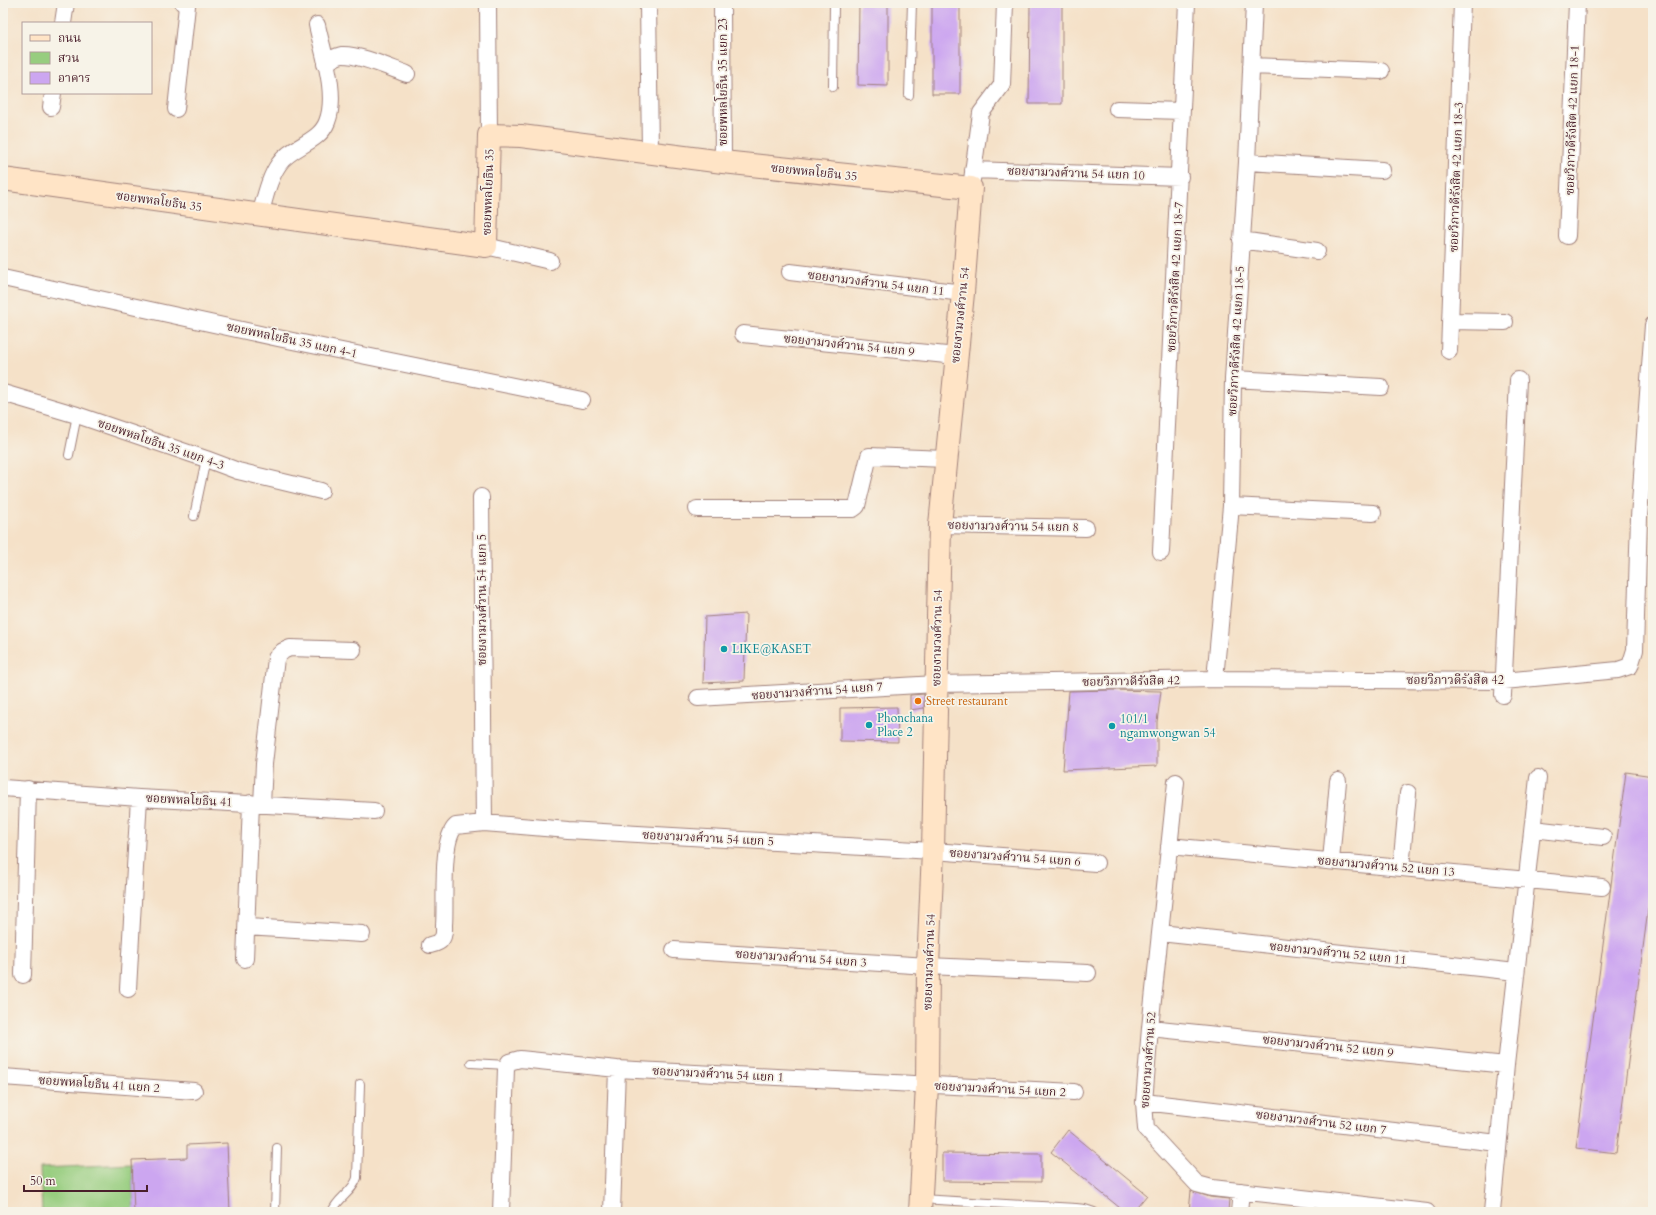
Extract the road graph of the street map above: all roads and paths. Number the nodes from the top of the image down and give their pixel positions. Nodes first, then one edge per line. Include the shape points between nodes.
1 (66, 3) edge
2 (183, 3) edge
3 (488, 3) edge
4 (648, 3) edge
5 (722, 3) edge
6 (834, 3) edge
7 (912, 3) edge
8 (1005, 3) edge
9 (1187, 3) edge
10 (1254, 3) edge
11 (1462, 3) edge
12 (1577, 3) edge
13 (63, 22) edge
14 (317, 26) dead end
15 (325, 64) junction
16 (1251, 66) junction
17 (1381, 71) dead end
18 (407, 74) dead end
19 (833, 87) dead end
20 (909, 95) dead end
21 (176, 109) dead end
22 (1117, 109) dead end
23 (1182, 111) junction
24 (490, 135) junction
25 (650, 152) junction
26 (724, 162) junction
27 (1247, 162) junction
28 (1382, 170) dead end
29 (1180, 177) junction
30 (3, 179) edge
31 (972, 179) junction
32 (260, 215) junction
33 (1567, 236) dead end
34 (1241, 240) junction
35 (486, 246) junction
36 (1317, 251) dead end
37 (550, 261) dead end
38 (790, 272) dead end
39 (3, 278) edge
40 (962, 293) junction
41 (1450, 321) junction
42 (1505, 322) dead end
43 (1653, 325) edge
44 (743, 334) dead end
45 (1449, 351) dead end
46 (956, 356) junction
47 (1233, 379) junction
48 (1518, 380) dead end
49 (1381, 387) dead end
50 (3, 393) edge
51 (582, 400) dead end
52 (77, 415) junction
53 (68, 455) dead end
54 (206, 459) junction
55 (946, 459) junction
56 (321, 490) dead end
57 (482, 496) dead end
58 (1231, 506) junction
59 (697, 509) dead end
60 (1373, 513) dead end
61 (194, 516) dead end
62 (1646, 517) edge
63 (940, 525) junction
64 (1086, 528) dead end
65 (1161, 552) dead end
66 (353, 650) dead end
67 (1215, 679) junction
68 (936, 684) junction
69 (1504, 688) junction
70 (698, 698) dead end
71 (1538, 778) dead end
72 (1338, 781) dead end
73 (1176, 782) dead end
74 (3, 788) edge
75 (28, 789) junction
76 (1408, 793) dead end
77 (140, 798) junction
78 (256, 804) junction
79 (374, 811) dead end
80 (484, 823) junction
81 (1533, 829) junction
82 (1603, 837) dead end
83 (1169, 846) junction
84 (933, 851) junction
85 (1331, 861) junction
86 (1096, 863) dead end
87 (1401, 868) junction
88 (1527, 879) junction
89 (1602, 887) dead end
90 (247, 927) junction
91 (1160, 933) junction
92 (362, 934) dead end
93 (430, 945) dead end
94 (674, 950) dead end
95 (245, 959) dead end
96 (928, 966) junction
97 (1516, 972) junction
98 (1088, 973) dead end
99 (23, 975) dead end
100 (128, 989) dead end
101 (1150, 1028) junction
102 (471, 1063) dead end
103 (508, 1063) junction
104 (1506, 1065) junction
105 (617, 1069) junction
106 (3, 1077) edge
107 (360, 1084) dead end
108 (927, 1086) junction
109 (194, 1091) dead end
110 (1074, 1092) dead end
111 (1144, 1102) junction
112 (1498, 1143) junction
113 (277, 1148) dead end
114 (1241, 1191) junction
115 (920, 1206) edge
116 (275, 1212) edge
117 (332, 1212) edge
118 (501, 1212) edge
119 (612, 1212) edge
120 (1094, 1212) edge
121 (1239, 1212) edge
122 (1427, 1212) edge
123 (1492, 1212) edge

1 - 13 street
2 - 21 street via 187,6
3 - 24 street
4 - 25 street
5 - 26 street, ซอยพหลโยธิน 35 แยก 23
6 - 19 lane
7 - 20 lane
8 - 31 street, ซอยงามวงศ์วาน 54 via 1002,85 981,114
9 - 23 street, ซอยวิภาวดีรังสิต 42 แยก 18-7
10 - 16 street, ซอยวิภาวดีรังสิต 42 แยก 18-5
11 - 41 street, ซอยวิภาวดีรังสิต 42 แยก 18-3
12 - 33 street, ซอยวิภาวดีรังสิต 42 แยก 18-1
14 - 15 street
15 - 18 street via 333,58 353,56
15 - 32 street via 331,97 326,124 321,132 279,163 269,184
16 - 17 street
16 - 27 street, ซอยวิภาวดีรังสิต 42 แยก 18-5
22 - 23 street
23 - 29 street, ซอยวิภาวดีรังสิต 42 แยก 18-7
24 - 25 street, ซอยพหลโยธิน 35 via 521,136
24 - 35 street, ซอยพหลโยธิน 35
25 - 26 street, ซอยพหลโยธิน 35
26 - 31 street, ซอยพหลโยธิน 35
27 - 28 street
27 - 34 street, ซอยวิภาวดีรังสิต 42 แยก 18-5
29 - 31 street, ซอยงามวงศ์วาน 54 แยก 10
29 - 65 street, ซอยวิภาวดีรังสิต 42 แยก 18-7
30 - 32 street, ซอยพหลโยธิน 35
31 - 40 street, ซอยงามวงศ์วาน 54
32 - 35 street, ซอยพหลโยธิน 35
34 - 36 street
34 - 47 street, ซอยวิภาวดีรังสิต 42 แยก 18-5
35 - 37 street
38 - 40 street, ซอยงามวงศ์วาน 54 แยก 11
39 - 51 street, ซอยพหลโยธิน 35 แยก 4-1
40 - 46 street, ซอยงามวงศ์วาน 54
41 - 42 street
41 - 45 street, ซอยวิภาวดีรังสิต 42 แยก 18-3
43 - 62 street, ซอยวิภาวดีรังสิต 42
44 - 46 street, ซอยงามวงศ์วาน 54 แยก 9
46 - 55 street, ซอยงามวงศ์วาน 54
47 - 49 street
47 - 58 street, ซอยวิภาวดีรังสิต 42 แยก 18-5
48 - 69 street
50 - 52 street, ซอยพหลโยธิน 35 แยก 4-3
52 - 53 lane
52 - 54 street, ซอยพหลโยธิน 35 แยก 4-3
54 - 56 street, ซอยพหลโยธิน 35 แยก 4-3 via 238,471
54 - 61 lane
55 - 59 street via 869,456 856,506 853,509
55 - 63 street, ซอยงามวงศ์วาน 54
57 - 80 street, ซอยงามวงศ์วาน 54 แยก 5
58 - 60 street
58 - 67 street, ซอยวิภาวดีรังสิต 42 แยก 18-5
62 - 69 street, ซอยวิภาวดีรังสิต 42 via 1635,650 1630,666
63 - 64 street, ซอยงามวงศ์วาน 54 แยก 8
63 - 68 street, ซอยงามวงศ์วาน 54
66 - 78 street via 290,648 276,658 264,764
67 - 68 street, ซอยวิภาวดีรังสิต 42
67 - 69 street, ซอยวิภาวดีรังสิต 42
68 - 70 street, ซอยงามวงศ์วาน 54 แยก 7
68 - 84 street, ซอยงามวงศ์วาน 54
71 - 81 street
72 - 85 street
73 - 83 street, ซอยงามวงศ์วาน 52
74 - 75 street, ซอยพหลโยธิน 41
75 - 77 street, ซอยพหลโยธิน 41
75 - 99 street
76 - 87 street
77 - 78 street, ซอยพหลโยธิน 41
77 - 100 street
78 - 79 street, ซอยพหลโยธิน 41
78 - 90 street
80 - 84 street, ซอยงามวงศ์วาน 54 แยก 5
80 - 93 street, ซอยงามวงศ์วาน 54 แยก 5 via 456,826 449,836 443,937 439,942
81 - 82 street
81 - 88 street
83 - 85 street, ซอยงามวงศ์วาน 52 แยก 13
83 - 91 street, ซอยงามวงศ์วาน 52
84 - 86 street, ซอยงามวงศ์วาน 54 แยก 6
84 - 96 street, ซอยงามวงศ์วาน 54
85 - 87 street, ซอยงามวงศ์วาน 52 แยก 13
87 - 88 street, ซอยงามวงศ์วาน 52 แยก 13
88 - 89 street, ซอยงามวงศ์วาน 52 แยก 13
88 - 97 street
90 - 92 street
90 - 95 street
91 - 97 street, ซอยงามวงศ์วาน 52 แยก 11
91 - 101 street, ซอยงามวงศ์วาน 52
94 - 96 street, ซอยงามวงศ์วาน 54 แยก 3
96 - 98 street, ซอยงามวงศ์วาน 54 แยก 3
96 - 108 street, ซอยงามวงศ์วาน 54
97 - 104 street
101 - 104 street, ซอยงามวงศ์วาน 52 แยก 9
101 - 111 street, ซอยงามวงศ์วาน 52
102 - 103 lane
103 - 105 street, ซอยงามวงศ์วาน 54 แยก 1 via 520,1059
103 - 118 street
104 - 112 street
105 - 108 street, ซอยงามวงศ์วาน 54 แยก 1
105 - 119 street
106 - 109 street, ซอยพหลโยธิน 41 แยก 2
107 - 117 lane via 357,1178 355,1185 339,1200
108 - 110 street, ซอยงามวงศ์วาน 54 แยก 2
108 - 115 street, ซอยงามวงศ์วาน 54
111 - 112 street, ซอยงามวงศ์วาน 52 แยก 7
111 - 114 street, ซอยงามวงศ์วาน 52 via 1146,1129 1197,1184
112 - 123 street
113 - 116 lane
114 - 121 street
114 - 122 street, ซอยงามวงศ์วาน 52
115 - 120 lane via 1076,1208

